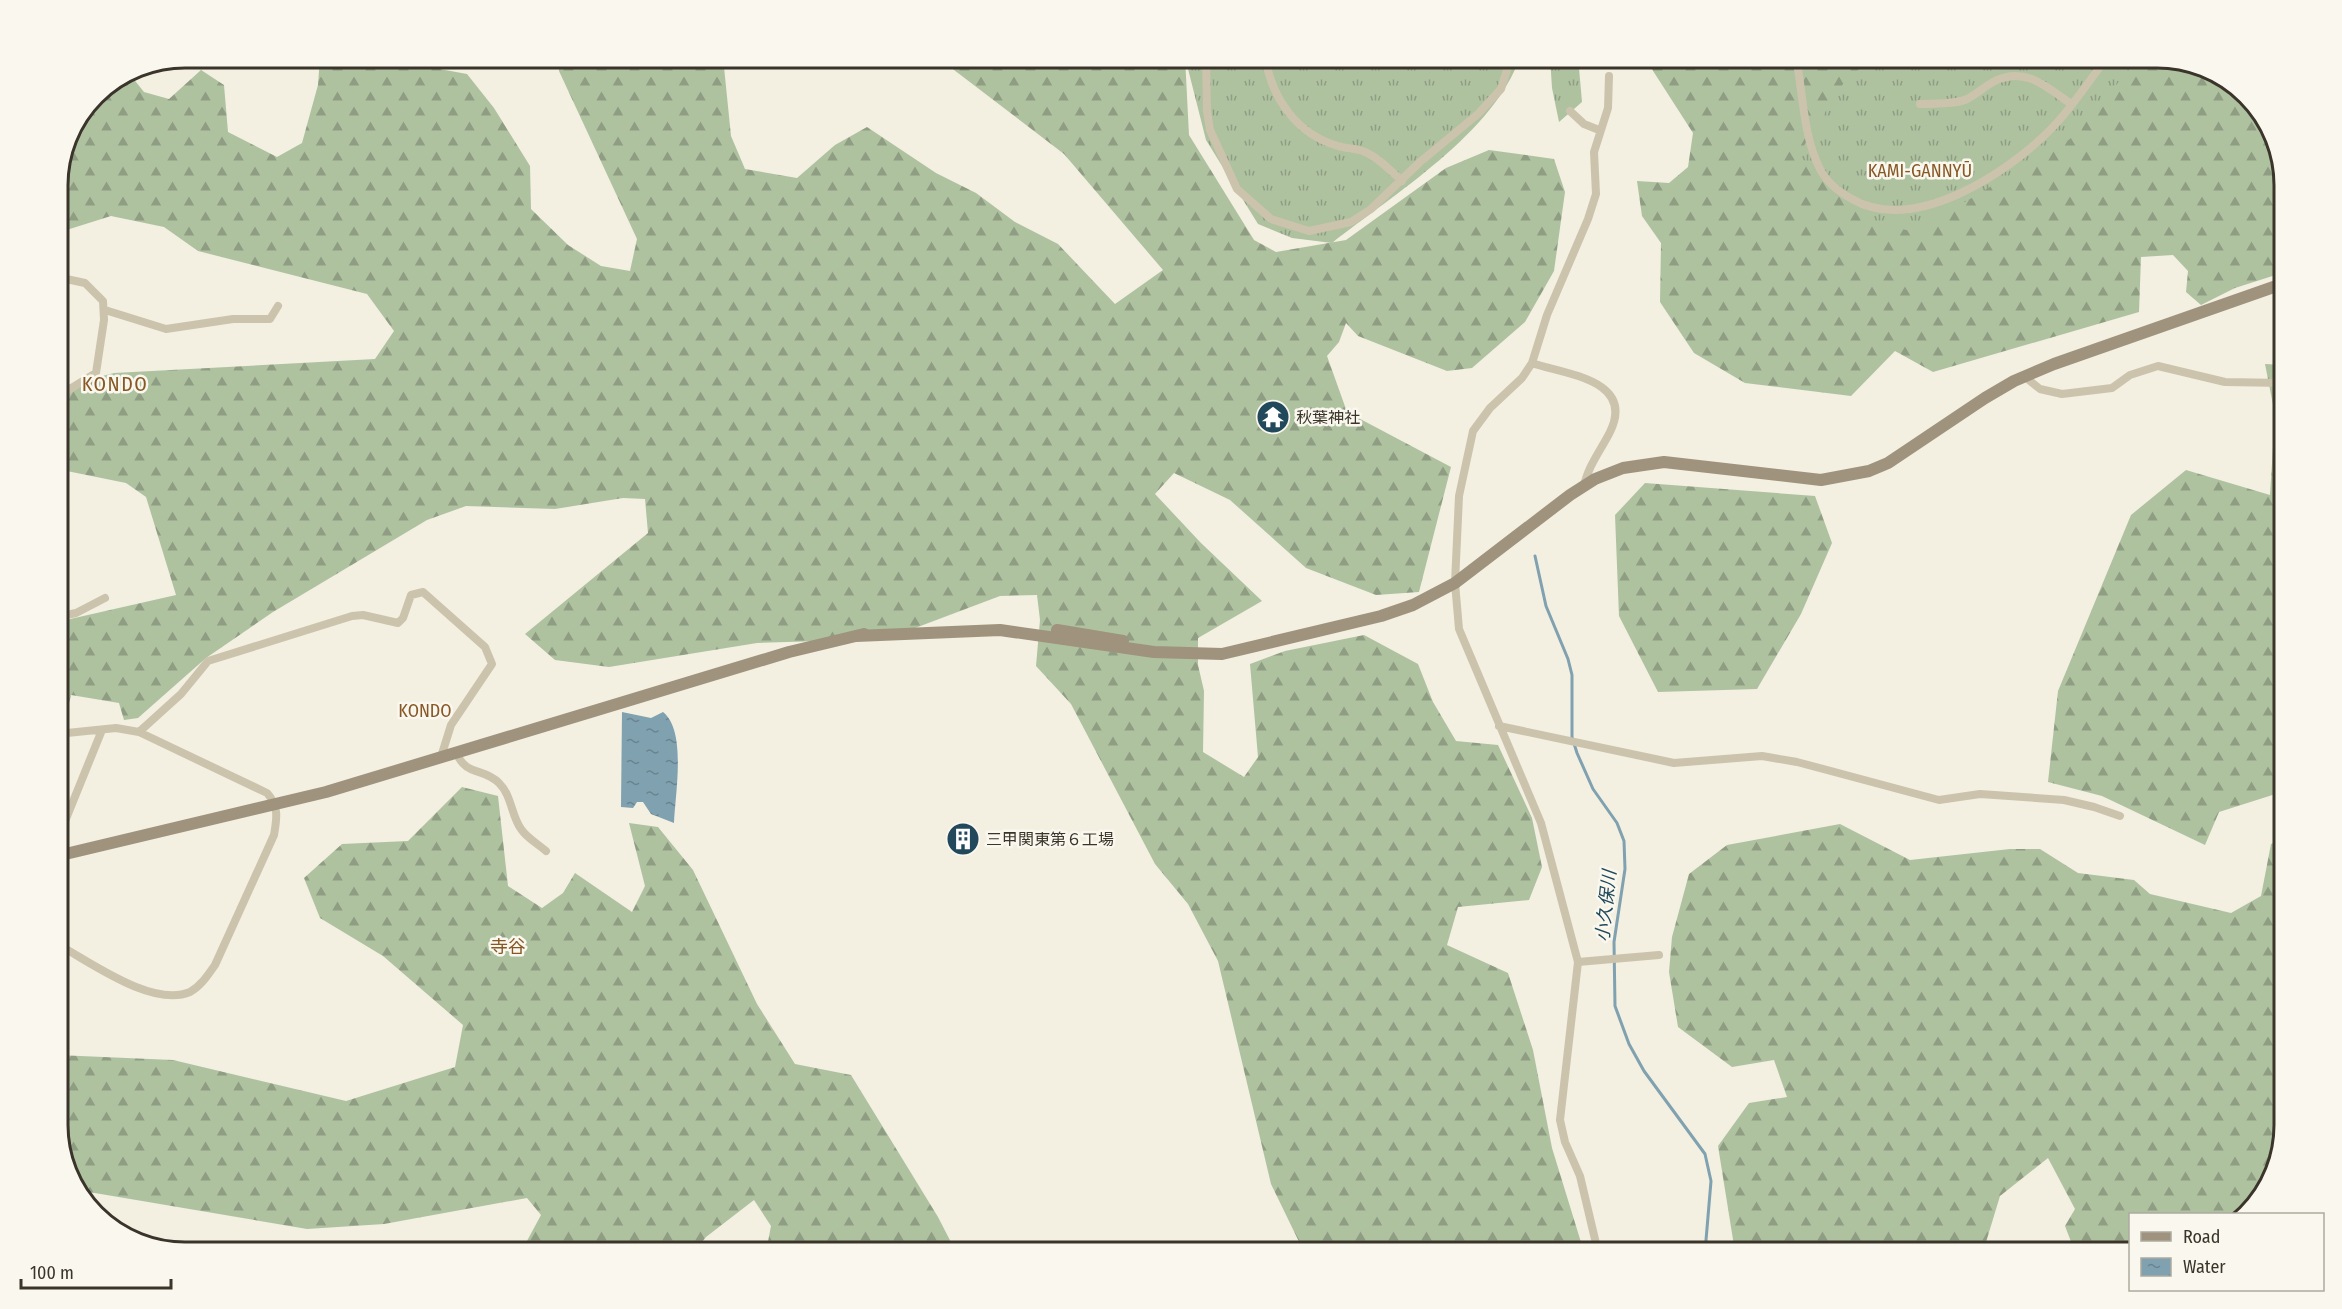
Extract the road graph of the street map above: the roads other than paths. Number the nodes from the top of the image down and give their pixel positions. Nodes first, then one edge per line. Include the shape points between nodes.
1 (1206, 68) edge
2 (1268, 68) edge
3 (1507, 68) edge
4 (1799, 68) edge
5 (2099, 68) edge
6 (1610, 76) dead end
7 (1920, 104) dead end
8 (2071, 104) junction
9 (1570, 111) dead end
10 (1599, 130) junction
11 (1402, 181) junction
12 (68, 279) edge
13 (2274, 287) edge
14 (278, 306) dead end
15 (105, 310) junction
16 (1532, 363) junction
17 (2025, 376) junction
18 (2274, 383) edge
19 (68, 391) edge
20 (1584, 486) junction
21 (1455, 583) junction
22 (105, 598) dead end
23 (68, 614) edge
24 (1499, 726) junction
25 (102, 730) junction
26 (139, 732) junction
27 (68, 733) edge
28 (456, 752) junction
29 (441, 757) junction
30 (276, 803) junction
31 (68, 814) edge
32 (2120, 816) dead end
33 (546, 851) dead end
34 (68, 853) edge
35 (68, 950) edge
36 (1659, 955) dead end
37 (1578, 962) junction
38 (1596, 1242) edge

1 - 11 street via 1210,130 1237,189 1271,219 1309,231 1351,222
2 - 11 street via 1276,93 1299,125 1337,146 1375,157
3 - 11 street via 1501,88 1478,114
4 - 8 street via 1811,147 1820,170 1837,191 1880,210 1921,206 1981,183 2052,129
5 - 8 street
6 - 10 street via 1608,108
7 - 8 street via 1965,100 2009,75 2022,75 2039,81
9 - 10 street via 1584,124
10 - 16 street via 1594,152 1596,194 1546,315
12 - 15 street via 85,283 98,293
13 - 17 street
14 - 15 street via 270,319 233,319 177,329 165,329
15 - 19 street via 96,373
16 - 20 street via 1582,376 1616,405 1617,415
16 - 21 street via 1473,431 1458,496
17 - 18 street via 2040,389 2062,394 2112,388 2130,375 2158,366 2225,382
17 - 20 street via 1984,398 1888,463 1856,475 1803,480 1653,462 1623,468
20 - 21 street
21 - 24 street via 1459,629
21 - 28 street via 1381,616 1248,650 1207,654 1161,651 1154,646 987,622 894,628 789,652
22 - 23 street
24 - 32 street via 1674,763 1762,756 1939,800 1980,794 2064,800
24 - 37 street via 1541,823
25 - 26 street
25 - 27 street
25 - 31 street
26 - 29 street via 181,694 208,662 352,616 398,623 411,595 423,592 485,647 492,664 451,725
26 - 30 street via 249,783
28 - 29 street
28 - 33 street via 460,764 468,770 497,780 522,830
29 - 30 street
30 - 34 street
30 - 35 street via 274,835 215,965 190,992 163,994 144,990
36 - 37 street
37 - 38 street via 1560,1120 1580,1176

